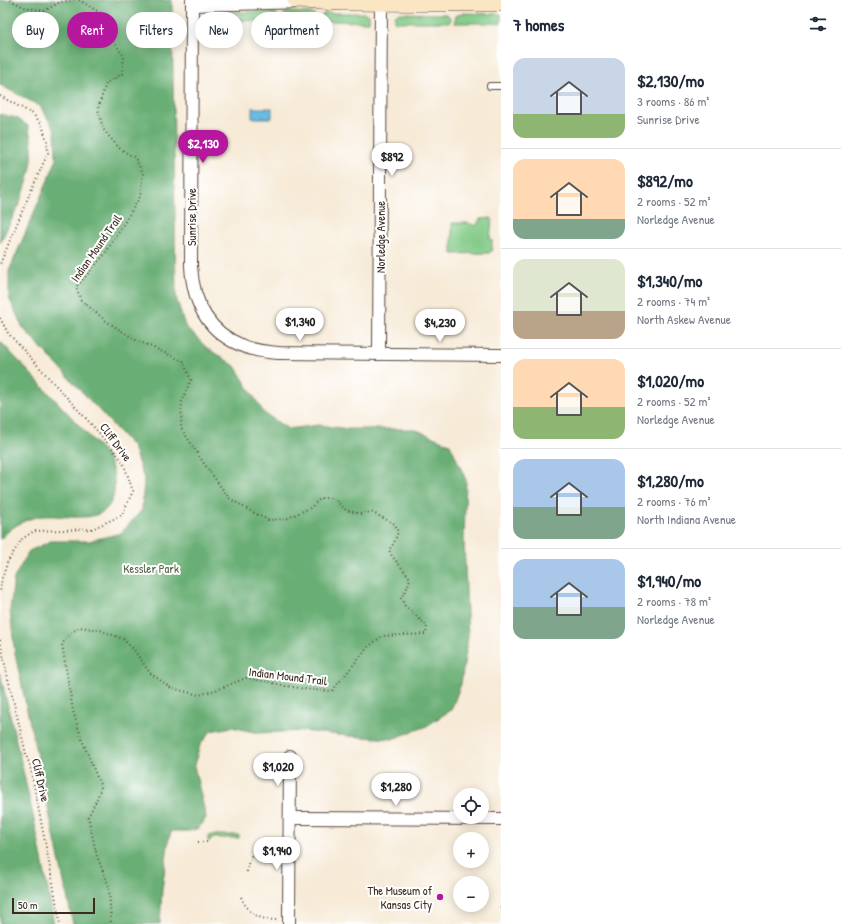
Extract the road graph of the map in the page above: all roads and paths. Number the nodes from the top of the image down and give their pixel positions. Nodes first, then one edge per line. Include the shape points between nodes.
1 (10, 0) edge
2 (74, 0) edge
3 (79, 0) edge
4 (296, 0) edge
5 (313, 1) junction
6 (381, 1) edge
7 (192, 2) edge
8 (501, 3) edge
9 (490, 86) dead end
10 (501, 86) edge
11 (0, 96) edge
12 (0, 264) edge
13 (0, 318) edge
14 (379, 354) junction
15 (501, 355) edge
16 (0, 592) edge
17 (0, 640) edge
18 (290, 756) dead end
19 (290, 818) junction
20 (501, 819) edge
21 (198, 842) dead end
22 (210, 842) dead end
23 (280, 845) dead end
24 (247, 872) dead end
25 (240, 897) dead end
26 (274, 920) dead end
27 (60, 924) edge
28 (111, 924) edge
29 (289, 924) edge

1 - 2 path via 24,7 44,11 60,2
3 - 28 path, Indian Mound Trail via 102,14 110,36 124,58 122,74 106,83 98,109 103,129 119,148 135,158 143,173 140,198 105,254 76,287 81,300 106,321 136,340 183,360 191,380 182,400 181,428 229,498 268,520 286,519 310,508 321,498 333,498 346,510 360,514 372,512 395,524 398,532 389,550 410,578 401,598 405,606 427,626 426,634 382,636 368,647 332,691 292,687 246,678 199,695 171,688 150,673 124,639 100,630 79,627 69,635 62,644 73,711 101,787 88,817 97,856 109,888
4 - 5 street
5 - 6 street
5 - 7 street
6 - 8 street
6 - 14 street, Norledge Avenue
7 - 14 street, Sunrise Drive via 191,278 198,305 205,316 230,340 261,351 300,354
9 - 10 lane
11 - 12 path via 33,114 42,125 48,153
13 - 16 path, Cliff Drive via 8,333 123,462 133,491 122,515 92,529 34,531 22,539 8,561
14 - 15 street, Sunrise Drive
17 - 27 path, Cliff Drive via 30,765
18 - 19 street
19 - 20 street
19 - 29 street
21 - 22 path
23 - 24 path via 267,845 255,850 250,856
25 - 26 path via 248,910 264,919

